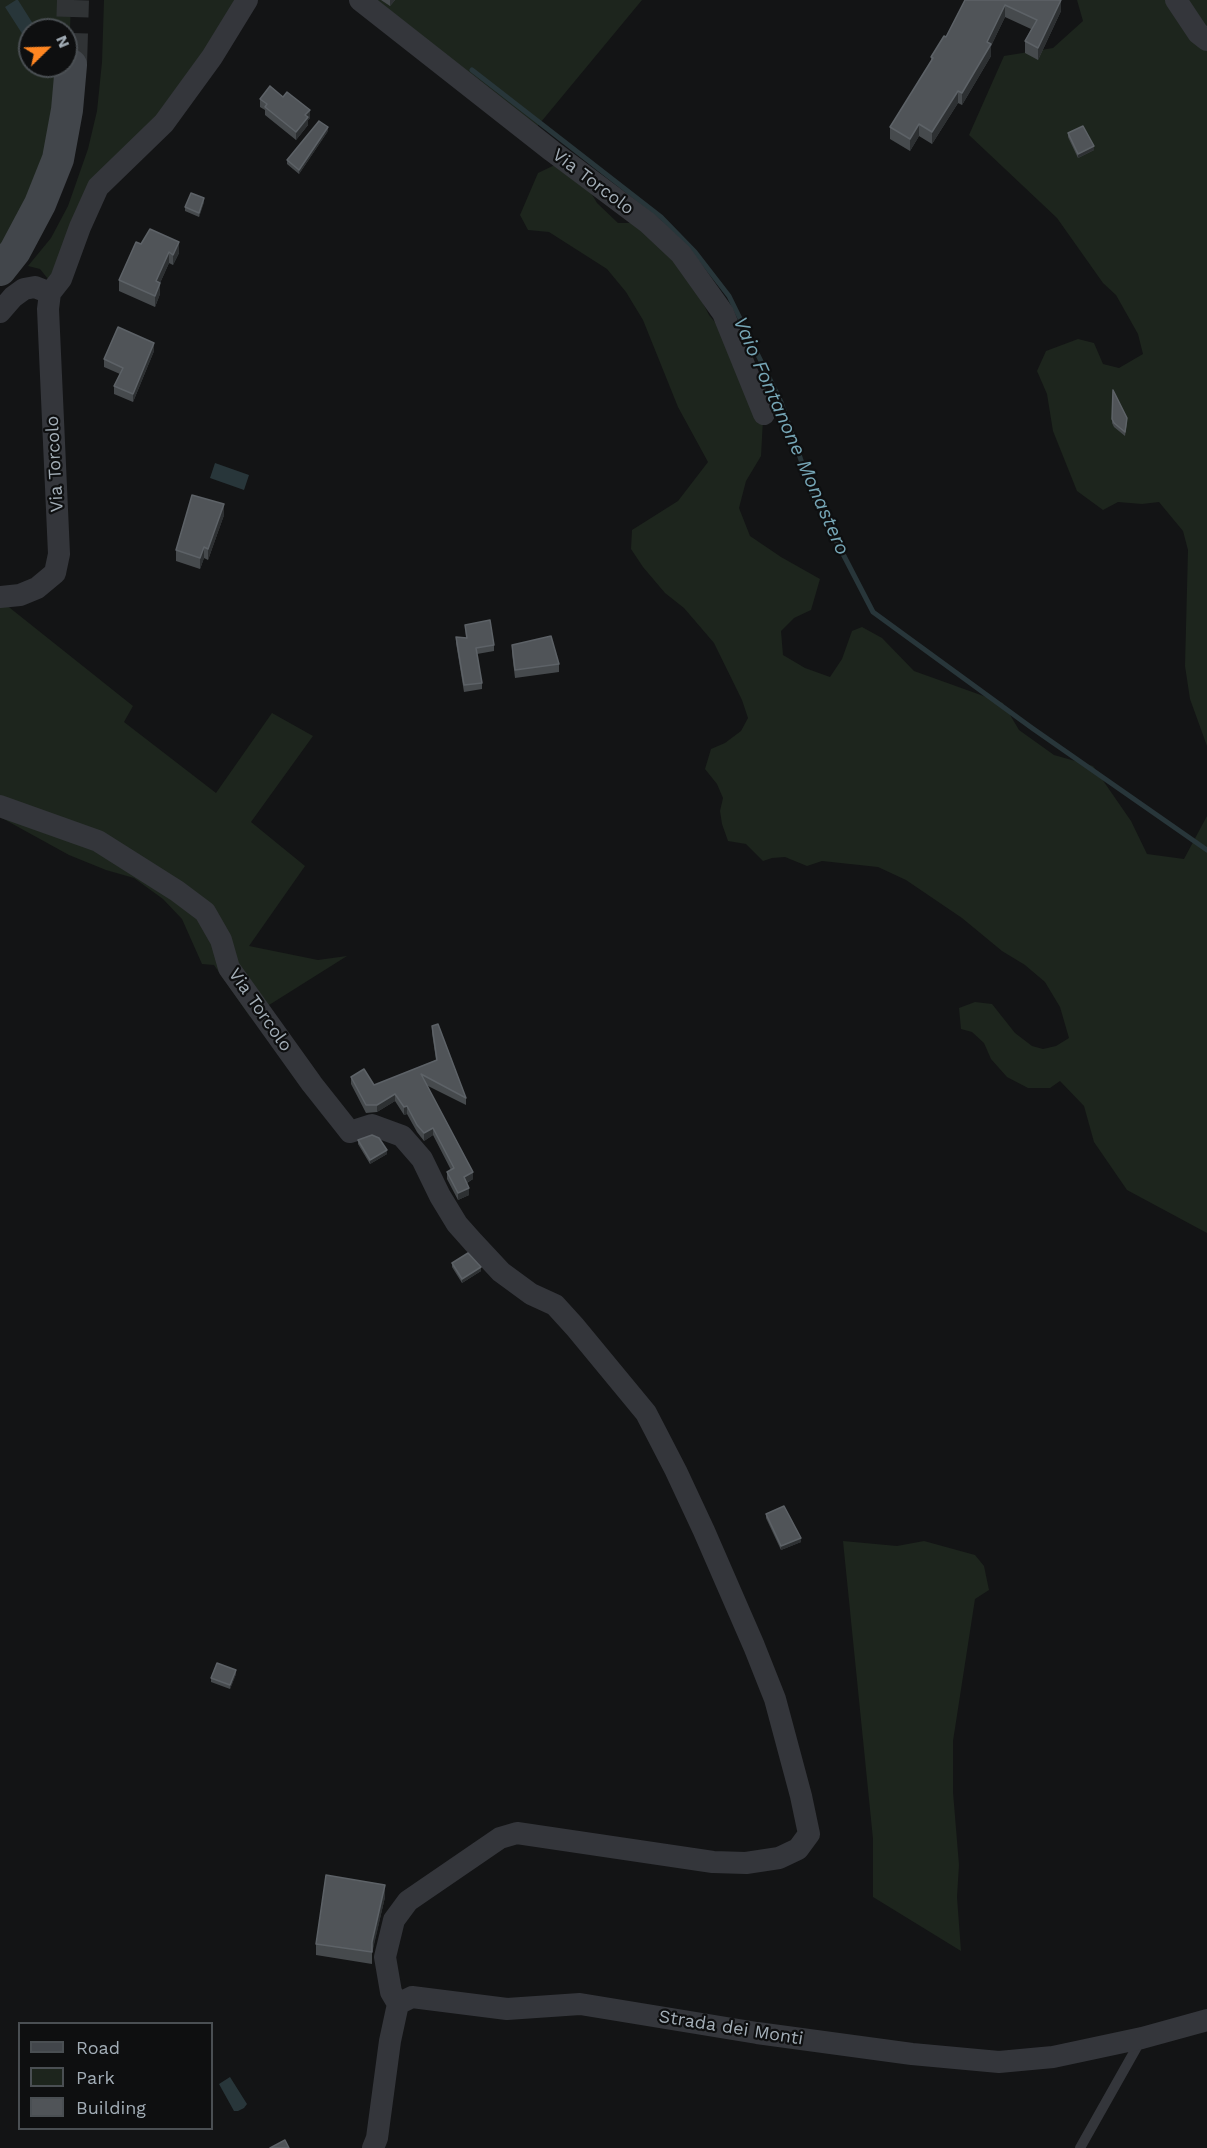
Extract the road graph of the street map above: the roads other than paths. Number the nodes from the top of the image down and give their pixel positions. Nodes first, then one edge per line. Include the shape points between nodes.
1 (248, 0) edge
2 (360, 0) edge
3 (1176, 0) edge
4 (1207, 40) edge
5 (70, 78) edge
6 (0, 270) edge
7 (50, 293) junction
8 (0, 312) edge
9 (764, 414) dead end
10 (0, 597) edge
11 (0, 806) edge
12 (398, 2004) junction
13 (1207, 2020) edge
14 (1142, 2038) junction
15 (373, 2148) edge
16 (1080, 2148) edge

1 - 7 street, Via Torcolo via 164,123 99,187 61,279
2 - 9 street, Via Torcolo via 648,223 681,254 723,313
3 - 4 street
5 - 6 main road via 58,159 40,204
7 - 8 street via 35,287 24,289
7 - 10 street, Via Torcolo via 59,554 56,573 37,588
11 - 12 street, Via Torcolo via 98,841 205,912 221,940 229,968 350,1132 372,1125 402,1136 422,1159 440,1196 473,1242 501,1272 531,1294 555,1305 646,1413 704,1531 775,1699 809,1834 798,1849 779,1858 713,1862 517,1833 500,1838 408,1901 394,1920 385,1957 391,1992
12 - 14 street, Strada dei Monti via 412,1997 507,2009 580,2004 812,2041 999,2062 1053,2057
12 - 15 street
13 - 14 street, Strada dei Monti
14 - 16 lane

